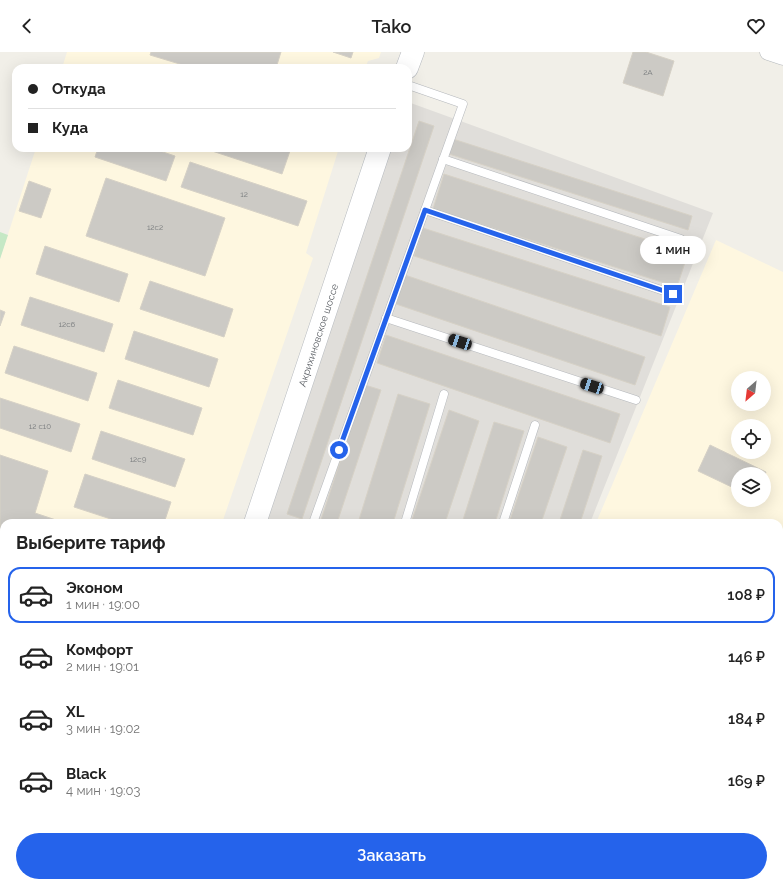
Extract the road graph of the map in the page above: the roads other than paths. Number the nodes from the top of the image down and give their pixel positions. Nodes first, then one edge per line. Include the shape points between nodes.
1 (412, 52) edge
2 (768, 52) edge
3 (783, 57) edge
4 (408, 64) edge
5 (412, 86) edge
6 (379, 152) edge
7 (443, 159) junction
8 (425, 210) junction
9 (680, 239) dead end
10 (673, 294) dead end
11 (386, 318) junction
12 (444, 394) dead end
13 (636, 400) dead end
14 (535, 425) dead end
15 (260, 519) edge
16 (314, 519) edge
17 (406, 519) edge
18 (504, 519) edge

1 - 4 main road
2 - 3 street
5 - 7 lane via 463,104
6 - 15 main road, Акрихиновское шоссе
7 - 8 lane
7 - 9 lane
8 - 10 lane
8 - 11 lane
11 - 13 lane
11 - 16 lane
12 - 17 lane
14 - 18 lane

